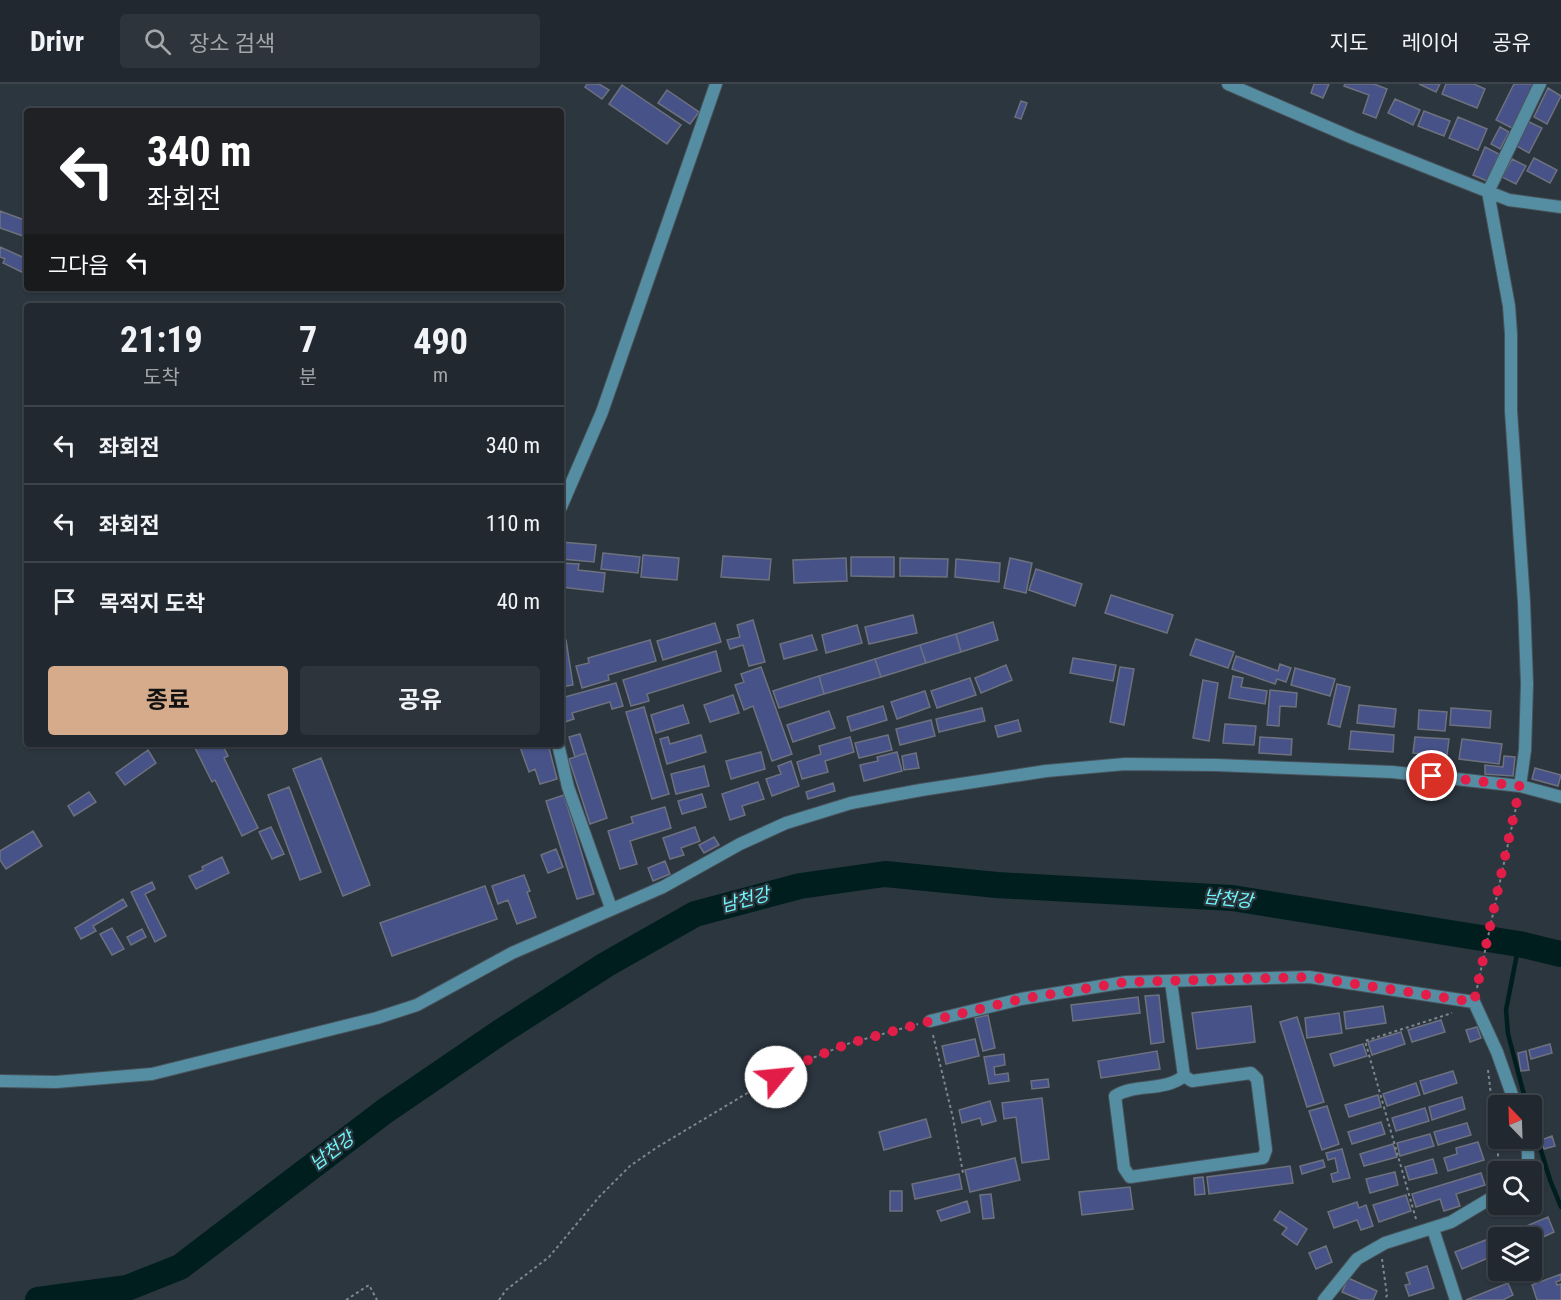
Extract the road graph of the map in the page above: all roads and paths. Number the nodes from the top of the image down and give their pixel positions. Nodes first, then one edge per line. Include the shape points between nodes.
1 (716, 84) edge
2 (1228, 84) edge
3 (1540, 84) edge
4 (1488, 192) junction
5 (1561, 207) edge
6 (564, 500) edge
7 (559, 747) edge
8 (1520, 786) junction
9 (1561, 797) edge
10 (610, 908) junction
11 (1171, 982) junction
12 (1474, 1002) junction
13 (930, 1021) junction
14 (1488, 1068) dead end
15 (1184, 1076) junction
16 (0, 1081) edge
17 (1512, 1095) edge
18 (1499, 1161) edge
19 (963, 1173) dead end
20 (1488, 1200) edge
21 (1427, 1231) junction
22 (1379, 1247) junction
23 (346, 1300) edge
24 (378, 1300) edge
25 (499, 1300) edge
26 (1324, 1300) edge
27 (1385, 1300) edge
28 (1456, 1300) edge

1 - 6 street via 602,412
2 - 4 street
3 - 4 street
4 - 5 street via 1509,200
4 - 8 street via 1511,334 1511,411 1527,684
7 - 10 street via 568,787
8 - 9 street
8 - 10 street via 1325,768 1125,764 1034,772 817,812 740,844 663,887
8 - 12 path
10 - 16 street via 512,953 417,1005 377,1018 152,1074 56,1082
11 - 12 street via 1309,977
11 - 13 street via 1126,982 1021,999
11 - 15 street
12 - 17 street
12 - 21 path via 1462,1010 1365,1041 1405,1186
13 - 19 path
13 - 25 path via 847,1044 810,1059 656,1148 630,1166 572,1226 549,1257 506,1290
14 - 18 path
15 - 15 street via 1192,1082 1251,1073 1257,1079 1266,1150 1263,1158 1130,1177 1124,1168 1115,1096 1123,1091 1174,1084
20 - 21 street
21 - 22 street
21 - 28 street
22 - 26 street via 1357,1258
22 - 27 path via 1385,1272
23 - 24 path via 369,1284

